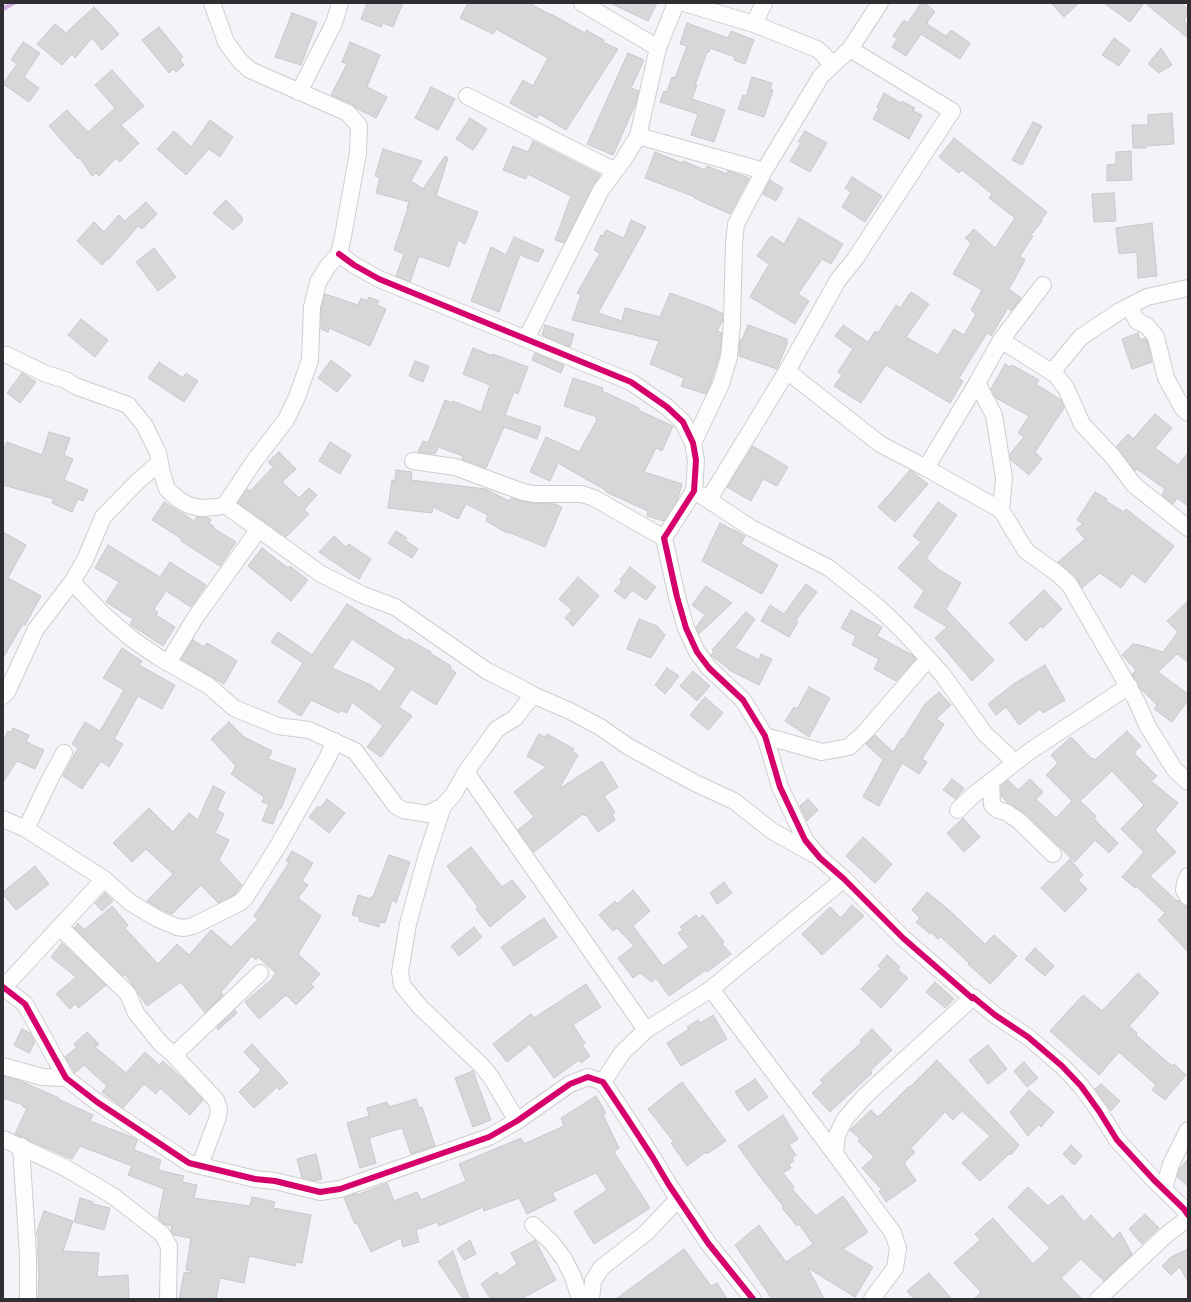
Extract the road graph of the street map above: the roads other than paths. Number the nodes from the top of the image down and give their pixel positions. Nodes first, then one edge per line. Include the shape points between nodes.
1 (212, 3) edge
2 (340, 3) edge
3 (582, 3) edge
4 (676, 3) edge
5 (684, 3) edge
6 (764, 3) edge
7 (880, 3) edge
8 (754, 24) junction
9 (658, 48) junction
10 (850, 49) junction
11 (832, 66) junction
12 (299, 92) junction
13 (467, 96) dead end
14 (638, 136) junction
15 (615, 171) junction
16 (764, 171) junction
17 (339, 254) junction
18 (1042, 285) dead end
19 (1188, 288) edge
20 (1129, 306) junction
21 (526, 339) junction
22 (1001, 340) junction
23 (3, 355) edge
24 (787, 371) junction
25 (1052, 372) junction
26 (977, 383) junction
27 (1188, 413) edge
28 (693, 443) junction
29 (413, 461) dead end
30 (160, 462) junction
31 (926, 468) junction
32 (694, 491) junction
33 (709, 499) junction
34 (226, 505) junction
35 (1001, 510) junction
36 (1188, 528) edge
37 (259, 529) junction
38 (664, 538) junction
39 (72, 582) junction
40 (928, 659) junction
41 (168, 663) junction
42 (1129, 686) junction
43 (533, 695) junction
44 (3, 696) edge
45 (765, 736) junction
46 (335, 741) junction
47 (64, 754) dead end
48 (1015, 762) junction
49 (466, 772) junction
50 (1188, 782) edge
51 (988, 789) junction
52 (443, 806) junction
53 (958, 810) dead end
54 (3, 819) edge
55 (26, 829) junction
56 (1053, 854) dead end
57 (820, 858) junction
58 (1188, 876) edge
59 (104, 879) junction
60 (844, 880) junction
61 (1188, 897) edge
62 (60, 927) junction
63 (260, 973) dead end
64 (3, 987) edge
65 (711, 990) junction
66 (973, 997) junction
67 (646, 1030) junction
68 (174, 1055) junction
69 (3, 1066) edge
70 (66, 1078) junction
71 (603, 1082) junction
72 (517, 1121) junction
73 (1188, 1130) edge
74 (3, 1139) edge
75 (21, 1146) junction
76 (835, 1154) junction
77 (200, 1165) junction
78 (1164, 1189) junction
79 (678, 1199) junction
80 (1188, 1217) edge
81 (533, 1224) dead end
82 (28, 1299) edge
83 (168, 1299) edge
84 (580, 1299) edge
85 (591, 1299) edge
86 (753, 1299) edge
87 (872, 1299) edge
88 (1098, 1299) edge

1 - 12 street via 226,42 239,60 250,70
2 - 12 street via 334,23
3 - 9 street
4 - 9 street
5 - 8 street
6 - 8 street
7 - 10 street
8 - 11 street via 818,49
9 - 14 street
10 - 11 street
10 - 24 street via 952,111 855,259 838,280
11 - 16 street via 821,76
12 - 17 street via 348,113 358,126 358,153
13 - 15 street
14 - 15 street
14 - 16 street
15 - 21 street via 601,190
16 - 28 street via 736,224 729,357 721,384
17 - 21 street via 379,279
17 - 34 street via 318,282 312,307 310,360 298,397 286,420 255,460
18 - 22 street
19 - 20 street via 1147,297
20 - 25 street via 1081,336
20 - 27 street via 1137,321 1147,326 1156,337 1166,378
21 - 28 street via 631,382 667,407 683,422
22 - 25 street
22 - 26 street
23 - 30 street via 75,386 128,405 145,426
24 - 31 street via 880,444
24 - 33 street
25 - 36 street via 1066,388 1082,424 1113,457 1134,486
26 - 31 street
26 - 35 street via 994,415 1004,478
28 - 32 street via 696,460
29 - 38 street via 455,467 523,492 582,494 594,498
30 - 34 street via 167,489 178,499 200,508
30 - 39 street via 103,517 85,560
31 - 35 street
32 - 33 street
32 - 38 street
33 - 40 street via 751,528 840,576 878,607
34 - 37 street
35 - 42 street via 1026,551 1069,584
37 - 41 street via 195,618
37 - 43 street via 321,574 363,595 395,607 487,671
38 - 45 street via 677,598 697,652 709,668 743,700
39 - 41 street via 128,636
39 - 44 street via 36,629
40 - 45 street via 849,747 822,752
40 - 48 street via 942,674 985,734
41 - 46 street via 209,686 234,708 278,726 309,730
42 - 48 street
42 - 50 street via 1151,733 1174,770
43 - 49 street via 515,718 496,729
43 - 57 street via 570,711 600,727 629,748 734,801 772,830
45 - 57 street via 780,786 805,840
46 - 52 street via 355,751 396,806 402,810 428,814
46 - 59 street via 278,846 245,898 239,903 193,926 177,927 131,903
47 - 55 street
48 - 51 street
49 - 52 street via 453,795
49 - 67 street
51 - 53 street
51 - 56 street via 992,805 1019,821
52 - 72 street via 408,924 400,972 402,984 420,1007 481,1065
54 - 55 street
55 - 59 street
57 - 60 street
58 - 61 street via 1184,890
59 - 62 street
60 - 65 street
60 - 66 street via 903,938
62 - 64 street
62 - 68 street via 128,994 136,1013 161,1044
63 - 68 street
64 - 70 street via 24,1004
65 - 67 street
65 - 76 street
66 - 76 street via 864,1097 845,1118 837,1135
66 - 78 street via 1062,1066 1090,1099 1117,1140
67 - 71 street via 622,1053
68 - 77 street via 216,1100 219,1109
69 - 70 street via 42,1077
70 - 77 street via 97,1102 189,1163
71 - 72 street via 588,1077 570,1084
71 - 79 street
72 - 77 street via 489,1137 323,1193
73 - 78 street via 1171,1164
74 - 75 street
75 - 82 street via 28,1255
75 - 83 street via 62,1166 113,1196 162,1234 169,1246
76 - 87 street via 893,1233 898,1248 895,1268
78 - 80 street via 1184,1209
79 - 85 street via 646,1233 601,1268 593,1281
79 - 86 street via 708,1243
80 - 88 street
81 - 84 street via 564,1259

